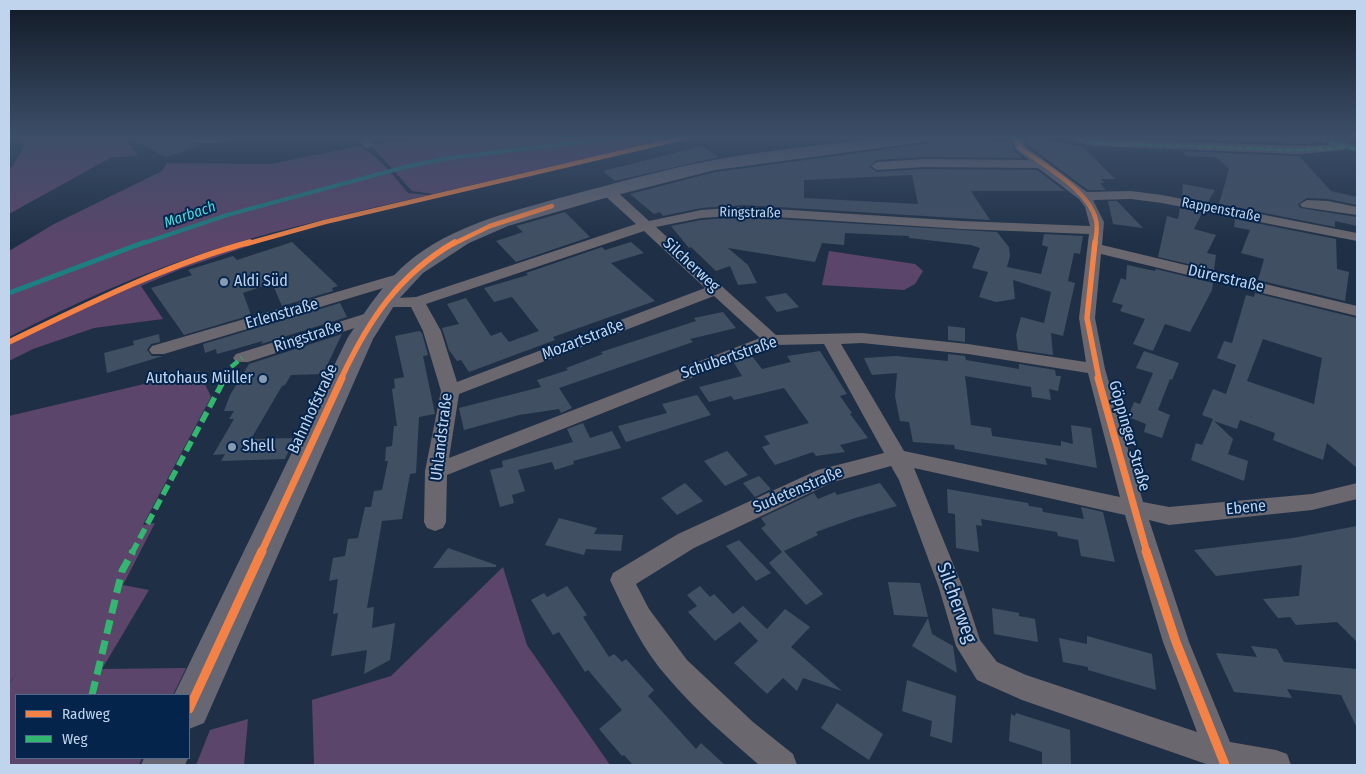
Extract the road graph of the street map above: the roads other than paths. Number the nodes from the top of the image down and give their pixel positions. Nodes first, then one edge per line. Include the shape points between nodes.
1 (682, 173) edge
2 (1054, 173) edge
3 (608, 191) junction
4 (1084, 196) junction
5 (1307, 204) dead end
6 (1357, 211) edge
7 (648, 226) junction
8 (1357, 237) edge
9 (1096, 239) junction
10 (405, 277) junction
11 (717, 290) junction
12 (417, 302) junction
13 (379, 309) junction
14 (1357, 311) edge
15 (829, 338) junction
16 (772, 340) junction
17 (158, 350) dead end
18 (242, 358) dead end
19 (1096, 369) junction
20 (450, 391) junction
21 (896, 457) junction
22 (436, 471) junction
23 (1357, 491) edge
24 (1136, 508) junction
25 (435, 522) dead end
26 (622, 580) joint
27 (190, 707) edge
28 (1223, 760) edge
29 (782, 765) edge
30 (1276, 765) edge

1 - 3 main road, Bahnhofstraße
2 - 4 street, Göppinger Straße
3 - 7 street, Silcherweg
3 - 10 main road, Bahnhofstraße via 466,235
4 - 8 street, Rappenstraße via 1162,198
4 - 9 street, Göppinger Straße via 1092,207
5 - 6 street
7 - 9 street, Ringstraße via 701,214 744,212 962,225
7 - 11 street, Silcherweg
7 - 12 street, Ringstraße
9 - 14 street, Dürerstraße
9 - 19 street, Göppinger Straße via 1087,318
10 - 13 main road, Bahnhofstraße
10 - 17 street, Erlenstraße
11 - 16 street, Silcherweg
11 - 20 street, Mozartstraße
12 - 13 street
12 - 20 street, Uhlandstraße via 432,331
13 - 18 street, Ringstraße
13 - 27 main road, Bahnhofstraße via 360,339
15 - 16 street, Schubertstraße
15 - 19 street, Schubertstraße via 862,338 957,348
15 - 21 street, Silcherweg
16 - 22 street, Schubertstraße
19 - 24 street, Göppinger Straße
20 - 22 street, Uhlandstraße
21 - 24 street, Sudetenstraße
21 - 26 street, Sudetenstraße via 826,476 686,541
21 - 28 street, Silcherweg via 910,480 969,646 987,671 1022,687
22 - 25 street, Uhlandstraße
23 - 24 street, Ebene via 1312,502 1169,516
24 - 28 street, Göppinger Straße via 1145,548 1176,642
26 - 29 street via 640,616 677,669 742,732
28 - 30 street, Silcherweg

